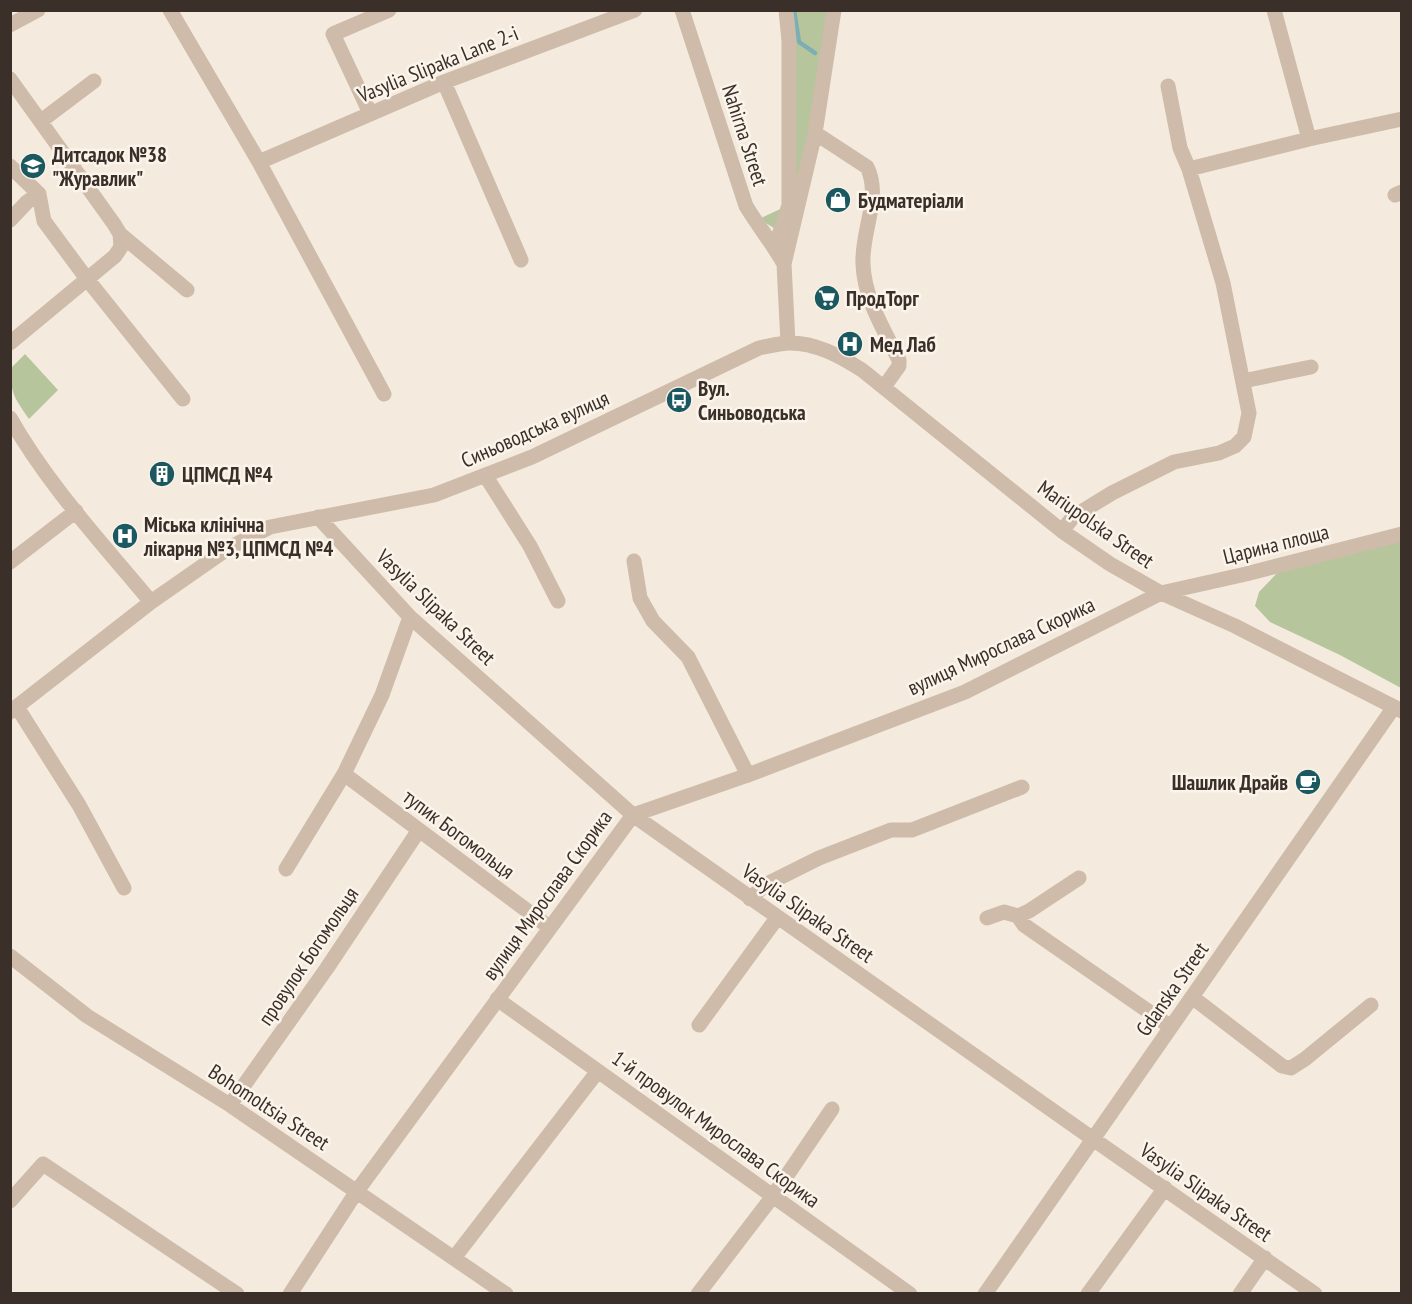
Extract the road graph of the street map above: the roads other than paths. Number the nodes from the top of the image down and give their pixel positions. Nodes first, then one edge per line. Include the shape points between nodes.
1 (38, 10) edge
2 (170, 10) edge
3 (389, 10) edge
4 (635, 10) edge
5 (682, 10) edge
6 (786, 10) edge
7 (834, 10) edge
8 (1274, 10) edge
9 (10, 24) edge
10 (10, 80) edge
11 (94, 81) dead end
12 (444, 82) junction
13 (1168, 86) dead end
14 (370, 113) junction
15 (1401, 119) edge
16 (41, 121) junction
17 (815, 133) junction
18 (1309, 139) junction
19 (260, 162) junction
20 (10, 166) edge
21 (1189, 169) junction
22 (39, 194) junction
23 (10, 220) edge
24 (120, 234) junction
25 (775, 247) junction
26 (521, 260) dead end
27 (784, 264) junction
28 (87, 279) junction
29 (187, 291) dead end
30 (10, 343) edge
31 (788, 343) junction
32 (1311, 367) dead end
33 (1243, 381) junction
34 (884, 387) junction
35 (384, 394) dead end
36 (183, 399) dead end
37 (10, 418) edge
38 (485, 475) junction
39 (76, 511) junction
40 (318, 517) junction
41 (1062, 531) junction
42 (1401, 534) edge
43 (634, 561) dead end
44 (10, 562) edge
45 (1161, 593) junction
46 (558, 601) dead end
47 (151, 602) junction
48 (410, 617) junction
49 (1398, 709) edge
50 (14, 710) edge
51 (344, 774) junction
52 (748, 775) junction
53 (1022, 787) dead end
54 (633, 815) junction
55 (419, 830) junction
56 (286, 869) dead end
57 (1079, 878) dead end
58 (124, 888) dead end
59 (750, 899) junction
60 (1018, 916) junction
61 (777, 918) junction
62 (987, 918) dead end
63 (549, 927) junction
64 (10, 956) edge
65 (1192, 997) junction
66 (497, 999) junction
67 (1371, 1005) dead end
68 (699, 1025) dead end
69 (1171, 1027) junction
70 (598, 1071) junction
71 (231, 1105) junction
72 (832, 1109) dead end
73 (1093, 1139) junction
74 (1165, 1188) junction
75 (357, 1191) junction
76 (772, 1196) junction
77 (10, 1201) edge
78 (454, 1258) junction
79 (1265, 1258) junction
80 (237, 1293) edge
81 (290, 1293) edge
82 (506, 1293) edge
83 (698, 1293) edge
84 (910, 1293) edge
85 (985, 1293) edge
86 (1088, 1293) edge
87 (1240, 1293) edge
88 (1315, 1293) edge

1 - 9 street
2 - 19 street
3 - 14 street via 333,34
4 - 12 street, Vasylia Slipaka Lane 2-i
5 - 25 street, Nahirna Street via 746,206
6 - 25 street via 789,205
7 - 17 street
8 - 18 street
10 - 16 street
11 - 16 street
12 - 14 street, Vasylia Slipaka Lane 2-i
12 - 26 street
13 - 21 street via 1180,148
14 - 19 street, Vasylia Slipaka Lane 2-i
15 - 18 street
16 - 24 street
17 - 27 street
17 - 34 street via 867,167 871,175 873,189 862,263 880,322 899,360
18 - 21 street
19 - 35 street
20 - 22 street
21 - 33 street via 1223,283
22 - 23 street
22 - 28 street via 44,220
24 - 28 street via 121,247 115,256
24 - 29 street
25 - 27 street, Nahirna Street
27 - 31 street
28 - 30 street
28 - 36 street
31 - 34 street, Mariupolska Street via 841,356
31 - 38 street, Синьоводська вулиця via 759,348 532,457
32 - 33 street
33 - 41 street via 1249,413 1244,437 1235,446 1174,462 1112,493 1073,518
34 - 41 street, Mariupolska Street
37 - 39 street
38 - 40 street, Синьоводська вулиця via 434,495
38 - 46 street via 530,546
39 - 44 street
39 - 47 street
40 - 47 street, Синьоводська вулиця via 270,526 227,549
40 - 48 street, Vasylia Slipaka Street
41 - 45 street, Mariupolska Street
42 - 45 street, Царина площа
43 - 52 street via 640,598 653,621 687,657
45 - 49 street, Mariupolska Street
45 - 52 street, вулиця Мирослава Скорика via 965,692
47 - 50 street, Синьоводська вулиця
48 - 51 street via 382,695
48 - 54 street, Vasylia Slipaka Street
49 - 65 street, Gdanska Street
50 - 58 street via 79,804
51 - 55 street, тупик Богомольця
51 - 56 street
52 - 54 street, вулиця Мирослава Скорика
53 - 59 street via 912,830 891,830 819,858 765,885
54 - 59 street, Vasylia Slipaka Street
54 - 63 street, вулиця Мирослава Скорика
55 - 63 street, тупик Богомольця
55 - 71 street, провулок Богомольця
57 - 60 street
59 - 61 street, Vasylia Slipaka Street
60 - 62 street via 1004,912
60 - 69 street via 1024,925
61 - 68 street
61 - 73 street, Vasylia Slipaka Street
63 - 66 street, вулиця Мирослава Скорика
64 - 71 street, Bohomoltsia Street via 87,1016
65 - 67 street via 1282,1066 1291,1068
65 - 69 street, Gdanska Street
66 - 70 street, 1-й провулок Мирослава Скорика
66 - 75 street, вулиця Мирослава Скорика
69 - 73 street, Gdanska Street
70 - 76 street, 1-й провулок Мирослава Скорика
70 - 78 street
71 - 75 street, Bohomoltsia Street
72 - 76 street
73 - 74 street, Vasylia Slipaka Street
73 - 85 street, Gdanska Street
74 - 79 street, Vasylia Slipaka Street
74 - 86 street
75 - 78 street, Bohomoltsia Street
75 - 81 street, вулиця Мирослава Скорика
76 - 83 street
76 - 84 street, 1-й провулок Мирослава Скорика
77 - 80 street via 43,1164
78 - 82 street, Bohomoltsia Street
79 - 87 street
79 - 88 street, Vasylia Slipaka Street

